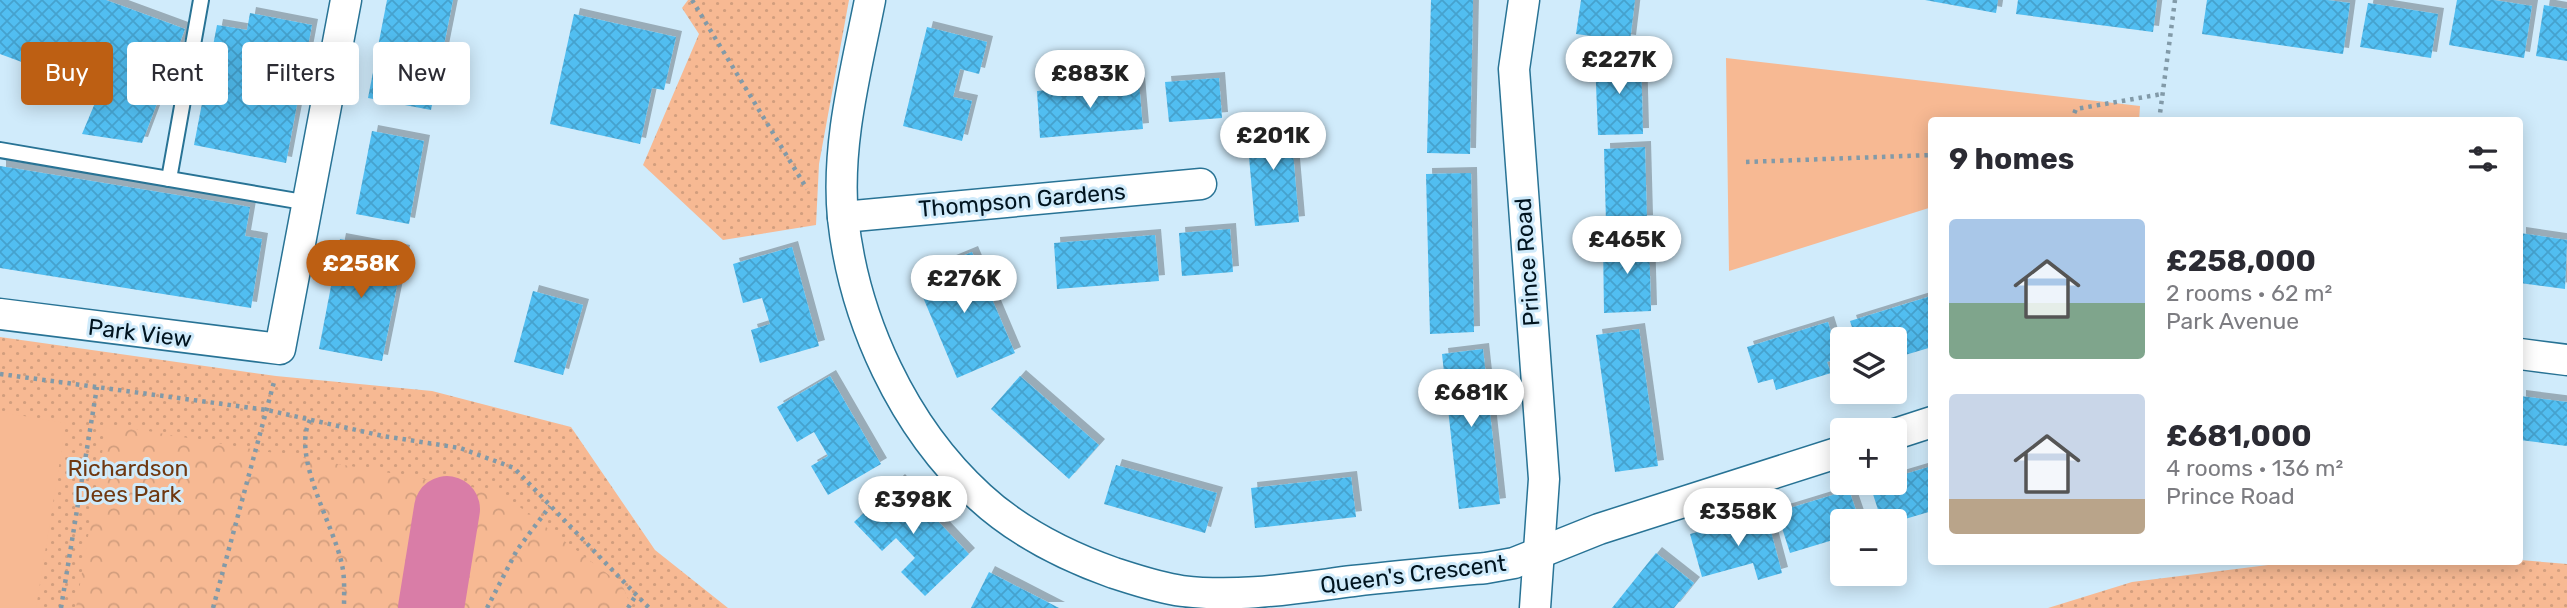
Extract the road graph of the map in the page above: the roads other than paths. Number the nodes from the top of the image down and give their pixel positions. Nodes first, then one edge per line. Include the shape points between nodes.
1 (201, 0) edge
2 (346, 0) edge
3 (870, 0) edge
4 (1524, 0) edge
5 (0, 150) edge
6 (169, 179) junction
7 (1201, 184) dead end
8 (309, 203) junction
9 (843, 217) junction
10 (0, 314) edge
11 (2523, 354) edge
12 (2567, 360) edge
13 (1928, 423) edge
14 (1907, 430) edge
15 (1830, 455) edge
16 (1540, 554) junction
17 (1535, 608) edge

1 - 6 lane
2 - 8 street
3 - 9 street, Queen's Crescent via 846,124
4 - 16 street, Prince Road via 1514,69 1544,479
5 - 6 lane
6 - 8 lane
7 - 9 street, Thompson Gardens
8 - 10 street, Park View via 280,349
9 - 16 street, Queen's Crescent via 855,286 867,322 896,385 923,429 979,496 1049,546 1137,580 1178,591 1216,594 1486,568
11 - 12 street
13 - 14 street
15 - 16 street, Queen's Crescent via 1599,529
16 - 17 street, Prince Road

